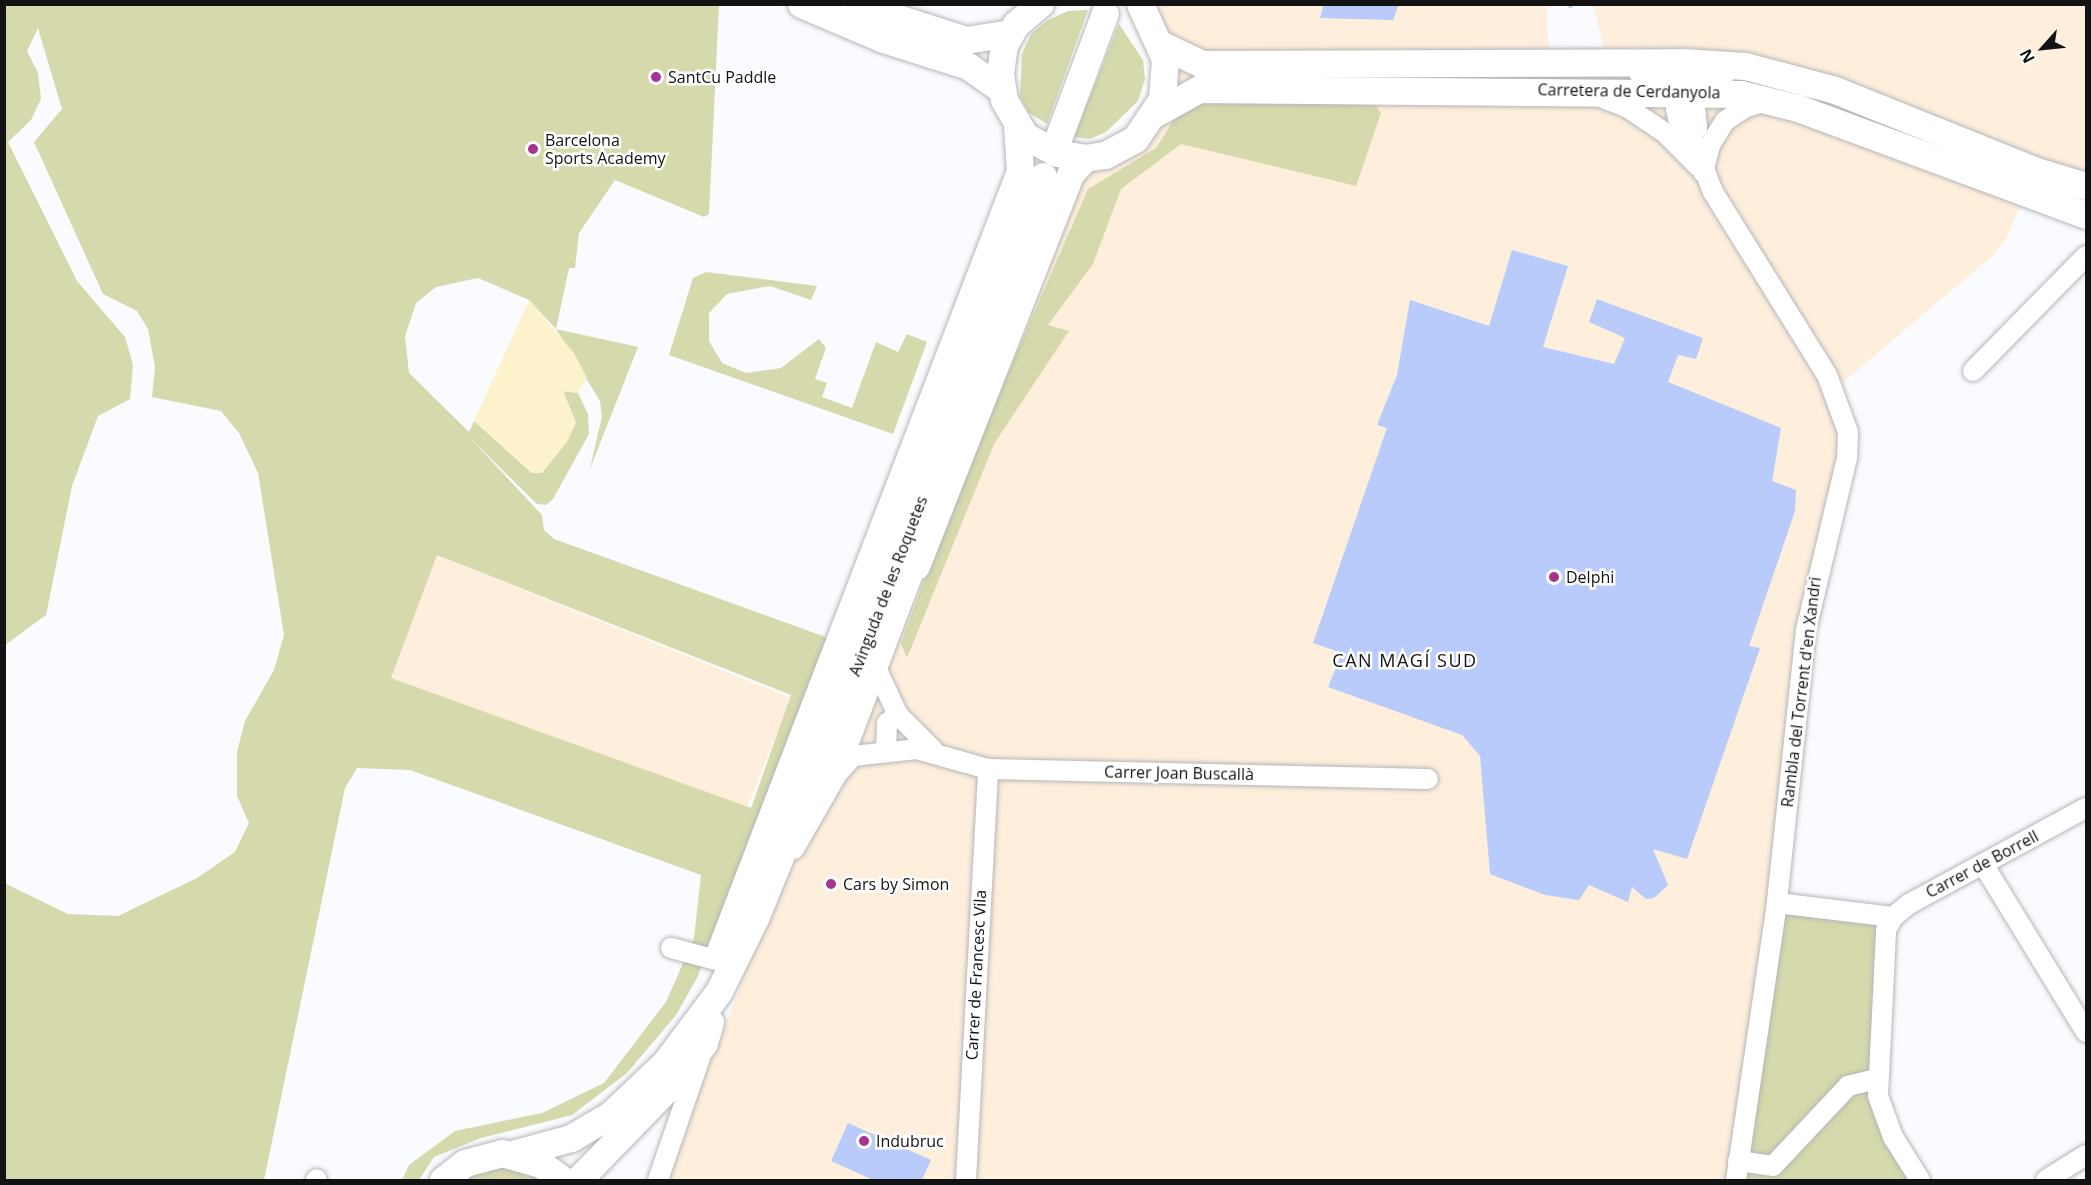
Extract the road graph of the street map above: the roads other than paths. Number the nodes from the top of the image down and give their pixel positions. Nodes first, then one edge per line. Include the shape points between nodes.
1 (801, 4) edge
2 (854, 4) edge
3 (1040, 4) edge
4 (1129, 10) edge
5 (1010, 33) junction
6 (1160, 44) junction
7 (1761, 70) junction
8 (1574, 76) junction
9 (1000, 88) junction
10 (1684, 90) junction
11 (1768, 100) junction
12 (1156, 113) junction
13 (1017, 126) junction
14 (1059, 136) dead end
15 (1085, 158) junction
16 (1703, 172) junction
17 (1043, 176) dead end
18 (2086, 186) edge
19 (2086, 214) edge
20 (2086, 256) edge
21 (1973, 371) dead end
22 (916, 566) joint
23 (878, 672) junction
24 (898, 715) junction
25 (933, 750) junction
26 (886, 752) junction
27 (988, 769) junction
28 (837, 774) junction
29 (1428, 779) dead end
30 (2086, 808) edge
31 (1983, 864) junction
32 (1777, 903) junction
33 (756, 916) junction
34 (1890, 924) junction
35 (671, 948) dead end
36 (716, 960) junction
37 (720, 991) junction
38 (2086, 1032) edge
39 (705, 1043) junction
40 (673, 1052) junction
41 (1877, 1079) junction
42 (513, 1154) junction
43 (2086, 1155) edge
44 (1737, 1171) edge
45 (443, 1180) edge
46 (563, 1180) edge
47 (578, 1180) edge
48 (658, 1180) edge
49 (966, 1180) edge
50 (1920, 1180) edge
51 (2046, 1180) edge

1 - 9 main road via 883,39 968,66
2 - 5 main road via 966,40
3 - 5 main road
4 - 6 main road
4 - 14 main road
5 - 9 main road via 1001,59
6 - 8 main road, Carretera de Cerdanyola via 1202,64
6 - 12 main road via 1166,76
7 - 8 main road, Carretera de Cerdanyola via 1683,62
7 - 10 street via 1702,75
7 - 18 main road, Carretera de Cerdanyola via 1836,90 2036,171
8 - 10 main road, Carretera de Cerdanyola
8 - 12 main road, Carretera de Cerdanyola via 1199,89
8 - 16 street, Rambla del Torrent d'en Xandri via 1664,132
9 - 13 main road
10 - 11 main road, Carretera de Cerdanyola
10 - 16 street, Rambla del Torrent d'en Xandri via 1694,98 1697,128 1691,135
11 - 16 street via 1744,108 1725,121 1710,145
11 - 19 main road, Carretera de Cerdanyola
12 - 15 main road via 1123,147
13 - 15 main road via 1045,149
13 - 36 main road via 1020,171
15 - 22 main road via 1071,173
16 - 32 street, Rambla del Torrent d'en Xandri via 1827,375 1848,432 1847,458 1806,630
17 - 33 main road, Avinguda de les Roquetes via 862,656
20 - 21 street
22 - 23 street
23 - 24 street, Carrer Joan Buscallà
23 - 28 street
24 - 25 street, Carrer Joan Buscallà
24 - 26 street via 887,723
25 - 26 street, Carrer Joan Buscallà
25 - 27 street, Carrer Joan Buscallà
26 - 28 street, Carrer Joan Buscallà via 853,756
27 - 29 street, Carrer Joan Buscallà
27 - 49 street, Carrer de Francesc Vila
28 - 33 street
30 - 31 street, Carrer de Borrell
31 - 34 street, Carrer de Borrell
31 - 38 street
32 - 34 street
32 - 44 street, Rambla del Torrent d'en Xandri
33 - 37 main road, Avinguda de les Roquetes
34 - 41 street
35 - 36 street
36 - 40 main road
37 - 39 main road, Avinguda de les Roquetes
37 - 40 main road, Avinguda de les Roquetes
39 - 47 main road, Avinguda de les Roquetes via 678,1078
39 - 48 street, Avinguda de les Roquetes
40 - 42 main road, Avinguda de les Roquetes via 598,1124 571,1138
41 - 44 street via 1848,1086 1773,1166
41 - 50 street via 1883,1115
42 - 45 main road via 478,1157
42 - 46 main road via 541,1164
43 - 51 street

